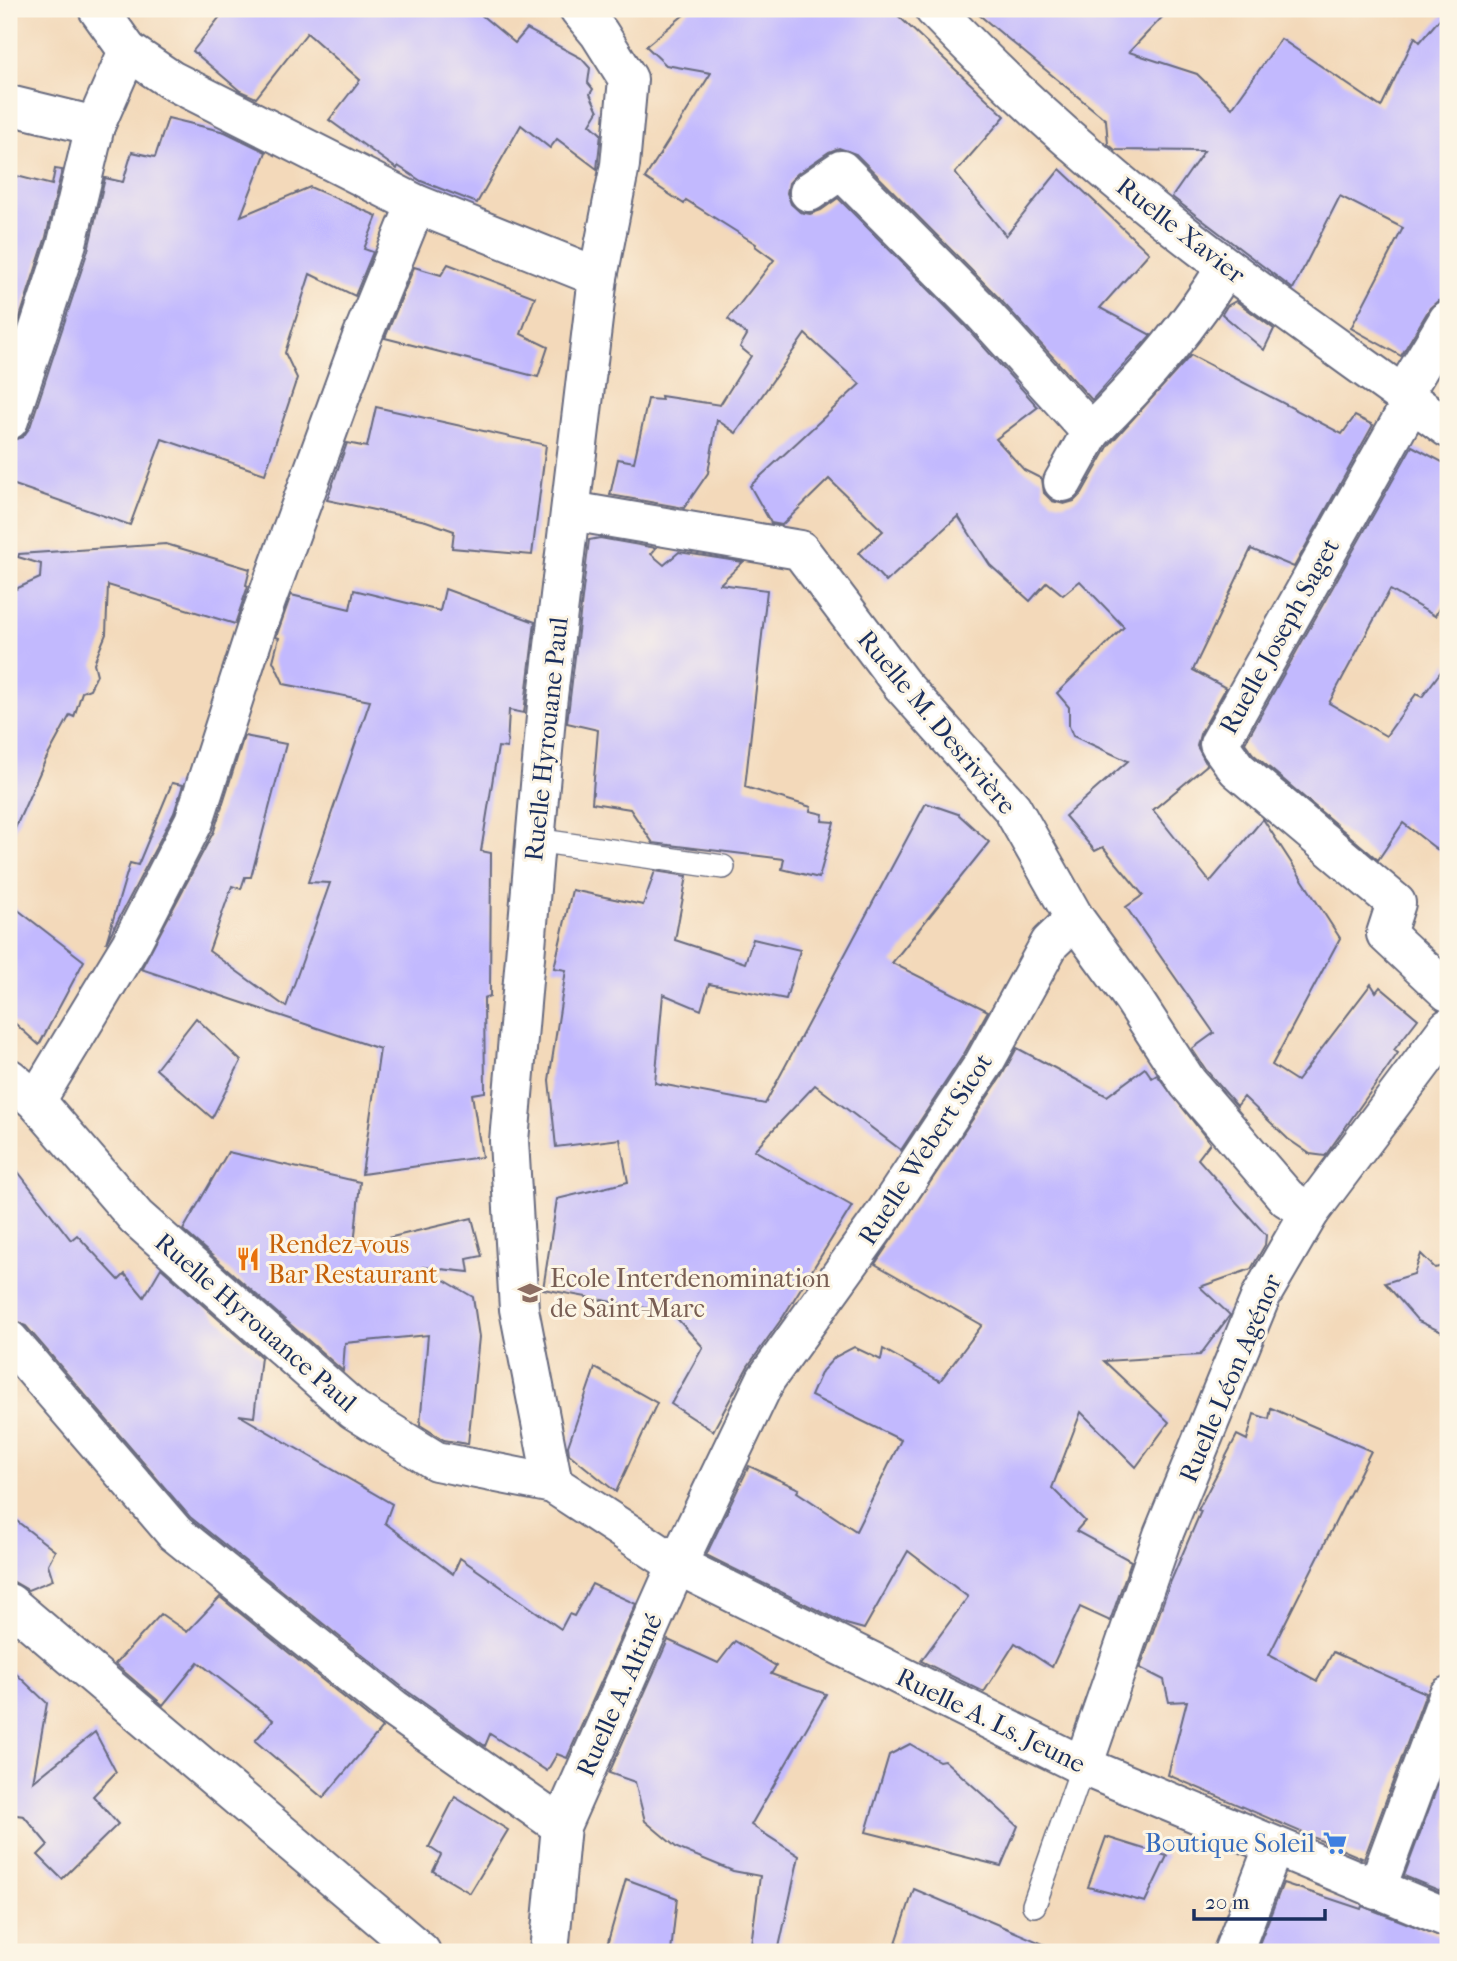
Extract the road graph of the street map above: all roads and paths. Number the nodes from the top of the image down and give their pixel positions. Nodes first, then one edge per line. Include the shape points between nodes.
1 (98, 9) edge
2 (579, 9) edge
3 (934, 9) edge
4 (128, 51) junction
5 (9, 105) edge
6 (94, 126) junction
7 (809, 192) dead end
8 (416, 204) junction
9 (1226, 267) junction
10 (598, 277) junction
11 (1448, 320) edge
12 (1407, 398) junction
13 (9, 421) edge
14 (1448, 428) edge
15 (1091, 432) junction
16 (1063, 482) dead end
17 (571, 511) junction
18 (535, 840) junction
19 (723, 867) dead end
20 (1075, 919) junction
21 (1448, 992) edge
22 (1448, 1028) edge
23 (22, 1090) edge
24 (1310, 1212) junction
25 (9, 1340) edge
26 (553, 1484) junction
27 (677, 1564) junction
28 (9, 1604) edge
29 (1448, 1696) edge
30 (1083, 1766) junction
31 (561, 1826) junction
32 (1273, 1848) junction
33 (1376, 1890) junction
34 (1034, 1905) dead end
35 (1448, 1918) edge
36 (421, 1952) edge
37 (551, 1952) edge
38 (1233, 1952) edge

1 - 4 street
2 - 10 street, Ruelle Hyrouane Paul via 628,79 620,165
3 - 9 street, Ruelle Xavier via 1006,83 1086,154
4 - 6 street
4 - 8 street via 171,80
5 - 6 street
6 - 13 street via 67,243
7 - 15 street via 841,170 982,312
8 - 10 street
8 - 23 street via 362,337 262,613 194,821 131,944
9 - 12 street, Ruelle Xavier
9 - 15 street via 1198,313
10 - 17 street, Ruelle Hyrouane Paul
11 - 12 street
12 - 14 street, Ruelle Xavier
12 - 21 street, Ruelle Joseph Saget via 1219,744 1237,769 1396,903 1386,934
15 - 16 street
17 - 18 street, Ruelle Hyrouane Paul
17 - 20 street, Ruelle M. Desrivière via 800,550 902,685 1012,808
18 - 19 lane
18 - 26 street, Ruelle Hyrouane Paul via 509,1141 519,1309
20 - 24 street, Ruelle M. Desrivière via 1188,1083 1287,1198
20 - 27 street, Ruelle Webert Sicot via 1050,943 983,1065 886,1212 766,1379
22 - 24 street, Ruelle Léon Agénor
23 - 26 street, Ruelle Hyrouance Paul via 136,1217 354,1410 436,1461
24 - 30 street, Ruelle Léon Agénor via 1261,1296 1163,1535
25 - 31 street via 175,1533 394,1709
26 - 27 street, Ruelle A. Ls. Jeune
27 - 30 street, Ruelle A. Ls. Jeune
27 - 31 street, Ruelle A. Altiné
28 - 36 street
29 - 33 street
30 - 32 street, Ruelle A. Ls. Jeune
30 - 34 lane
31 - 37 street, Ruelle A. Altiné
32 - 33 street, Ruelle A. Ls. Jeune
32 - 38 street
33 - 35 street, Ruelle A. Ls. Jeune

